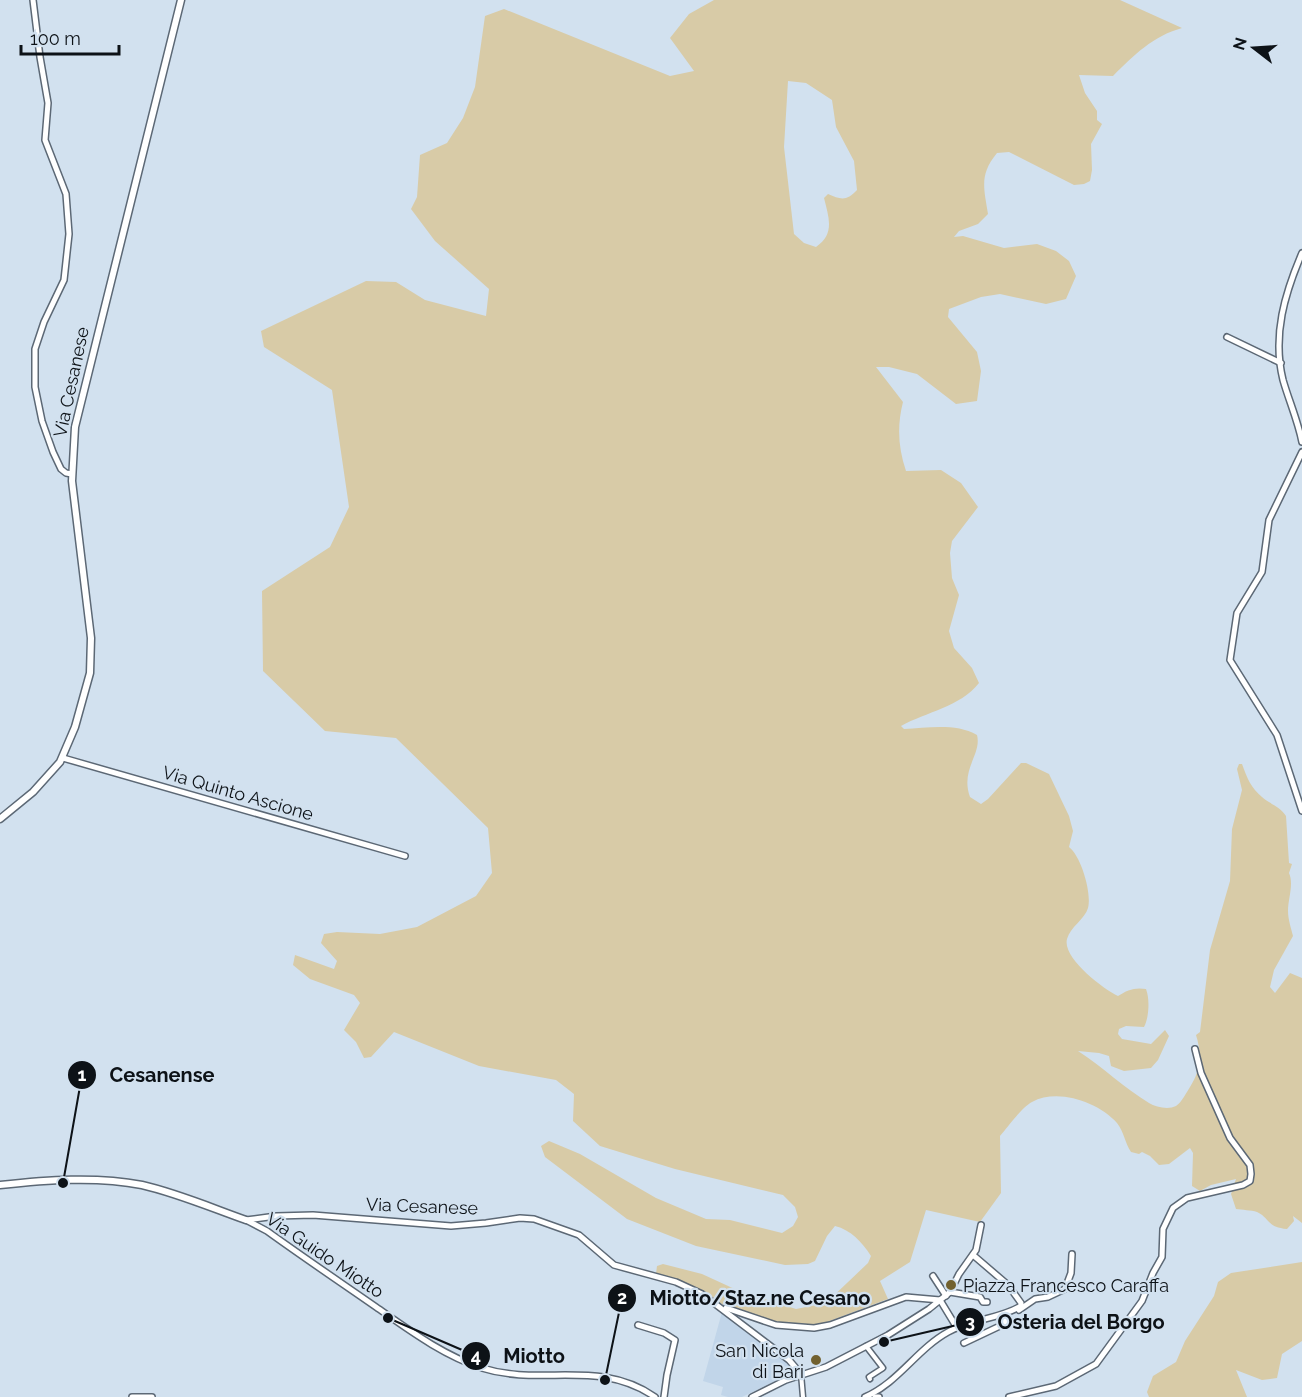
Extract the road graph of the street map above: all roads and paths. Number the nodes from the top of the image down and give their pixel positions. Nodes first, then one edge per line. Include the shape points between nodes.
1 (33, 0) edge
2 (181, 0) edge
3 (1302, 253) edge
4 (1227, 337) dead end
5 (1281, 363) junction
6 (1302, 442) edge
7 (1302, 452) edge
8 (72, 474) junction
9 (63, 758) junction
10 (1302, 811) edge
11 (0, 819) edge
12 (405, 856) dead end
13 (1195, 1049) dead end
14 (0, 1185) edge
15 (246, 1220) junction
16 (981, 1225) dead end
17 (1072, 1254) dead end
18 (973, 1255) junction
19 (933, 1276) dead end
20 (948, 1294) junction
21 (940, 1300) junction
22 (987, 1302) dead end
23 (721, 1306) junction
24 (1004, 1316) junction
25 (638, 1325) dead end
26 (957, 1328) junction
27 (964, 1343) dead end
28 (866, 1346) junction
29 (801, 1374) junction
30 (870, 1379) dead end
31 (877, 1393) edge
32 (132, 1397) edge
33 (152, 1397) edge
34 (655, 1397) edge
35 (664, 1397) edge
36 (752, 1397) edge
37 (803, 1397) edge
38 (865, 1397) edge
39 (1009, 1397) edge

1 - 8 street via 48,103 45,140 66,194 69,234 64,280 35,349 35,387 53,452 61,470
2 - 8 street, Via Cesanese via 78,411
3 - 5 street via 1282,310
4 - 5 street
5 - 6 street
7 - 10 street via 1269,520 1262,572 1236,616 1230,660 1277,735
8 - 9 street, Via Cesanese via 92,656 83,702
9 - 11 street, Via Cesanese via 40,785
9 - 12 street, Via Quinto Ascione
13 - 39 street via 1201,1073 1230,1138 1249,1163 1250,1181 1187,1198 1174,1206 1163,1231 1162,1257 1142,1301 1098,1363 1056,1386
14 - 15 street, Via Cesanese via 84,1180 129,1183 158,1189
15 - 23 street, Via Cesanese via 313,1215 451,1226 529,1218 579,1235 614,1265 688,1287
15 - 34 street, Via Guido Miotto via 431,1344 472,1365 517,1375 617,1378
16 - 18 street
17 - 24 street via 1065,1288
18 - 20 street
18 - 24 street via 1008,1285 1021,1303
19 - 20 street
20 - 21 street
20 - 22 street via 980,1297
21 - 23 street via 906,1297 830,1325 810,1328 769,1323
21 - 26 street
21 - 28 street via 913,1321
23 - 29 street, Via Cesanese
24 - 26 street via 998,1314
24 - 27 street via 1002,1325
25 - 35 street via 675,1340
26 - 31 street via 938,1338
28 - 29 street via 817,1371
28 - 30 street via 883,1368
29 - 36 street
29 - 37 street
31 - 38 street
32 - 33 street

